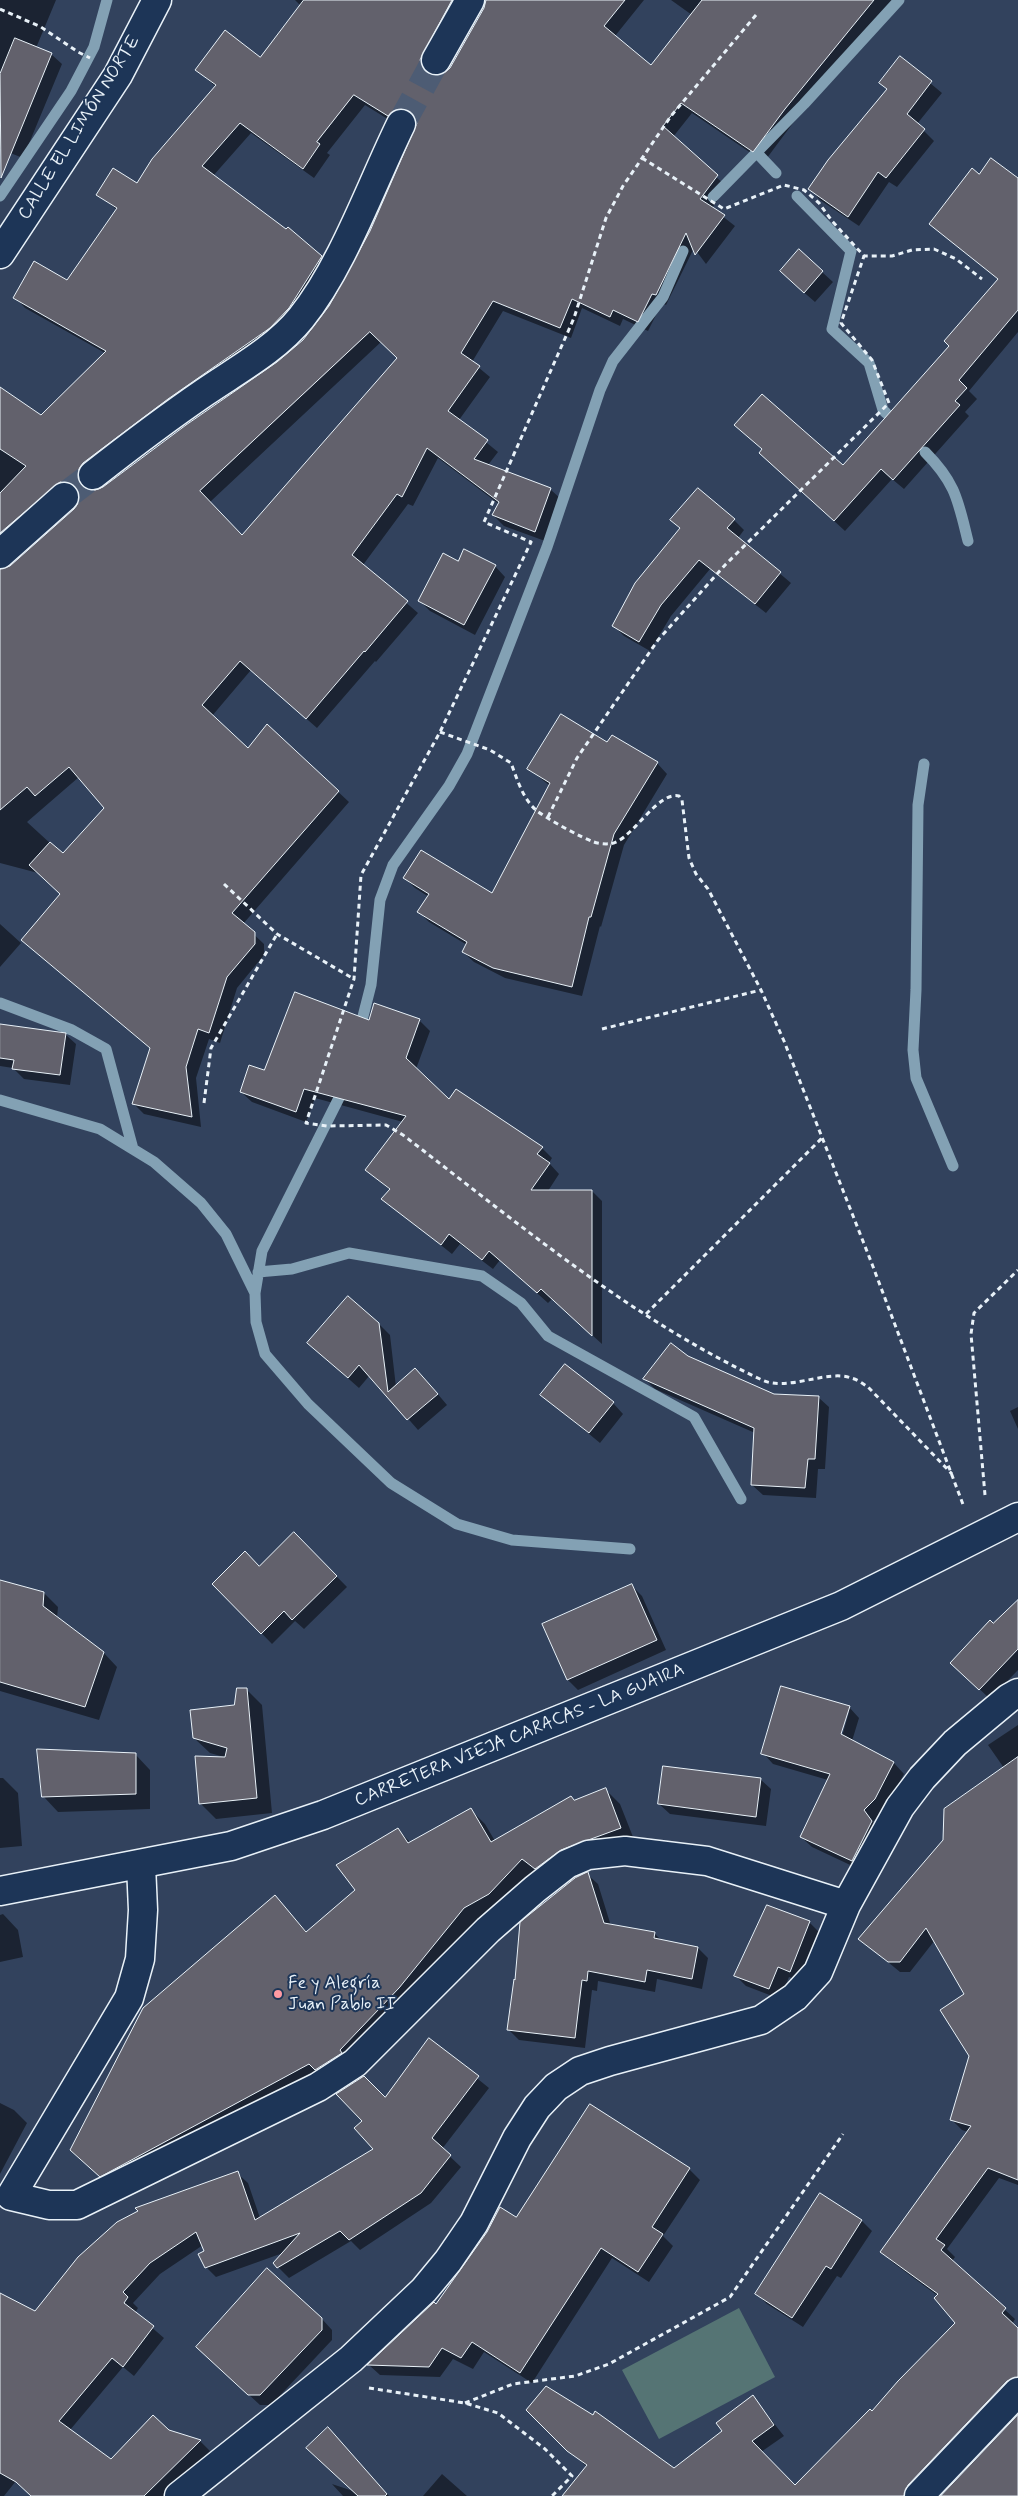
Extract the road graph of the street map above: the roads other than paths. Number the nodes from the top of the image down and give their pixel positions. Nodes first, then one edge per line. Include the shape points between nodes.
1 (157, 0) edge
2 (470, 0) edge
3 (436, 60) tunnel mouth
4 (401, 124) tunnel mouth
5 (0, 254) edge
6 (93, 475) tunnel mouth
7 (64, 498) tunnel mouth
8 (0, 554) edge
9 (1018, 1517) edge
10 (1018, 1693) edge
11 (141, 1865) junction
12 (0, 1891) edge
13 (846, 1906) junction
14 (1018, 2392) edge
15 (179, 2496) edge
16 (919, 2496) edge

1 - 5 street, CALLE EL LIMÓN NORTE via 118,75
2 - 3 street
4 - 6 street via 338,258 300,319 282,338
7 - 8 street
9 - 11 street, CARRETERA VIEJA CARACAS - LA GUAIRA via 841,1606 323,1815 231,1846
10 - 13 street via 955,1743 922,1778 900,1807
11 - 12 street, CARRETERA VIEJA CARACAS - LA GUAIRA
11 - 13 street via 140,1959 129,1998 11,2196 49,2205 77,2205 318,2087 355,2063 488,1930 534,1889 567,1864 588,1855 625,1851 707,1861
13 - 15 street via 818,1972 795,1998 761,2020 610,2060 580,2072 556,2087 537,2107 517,2138 474,2223 424,2290 351,2359
14 - 16 street

